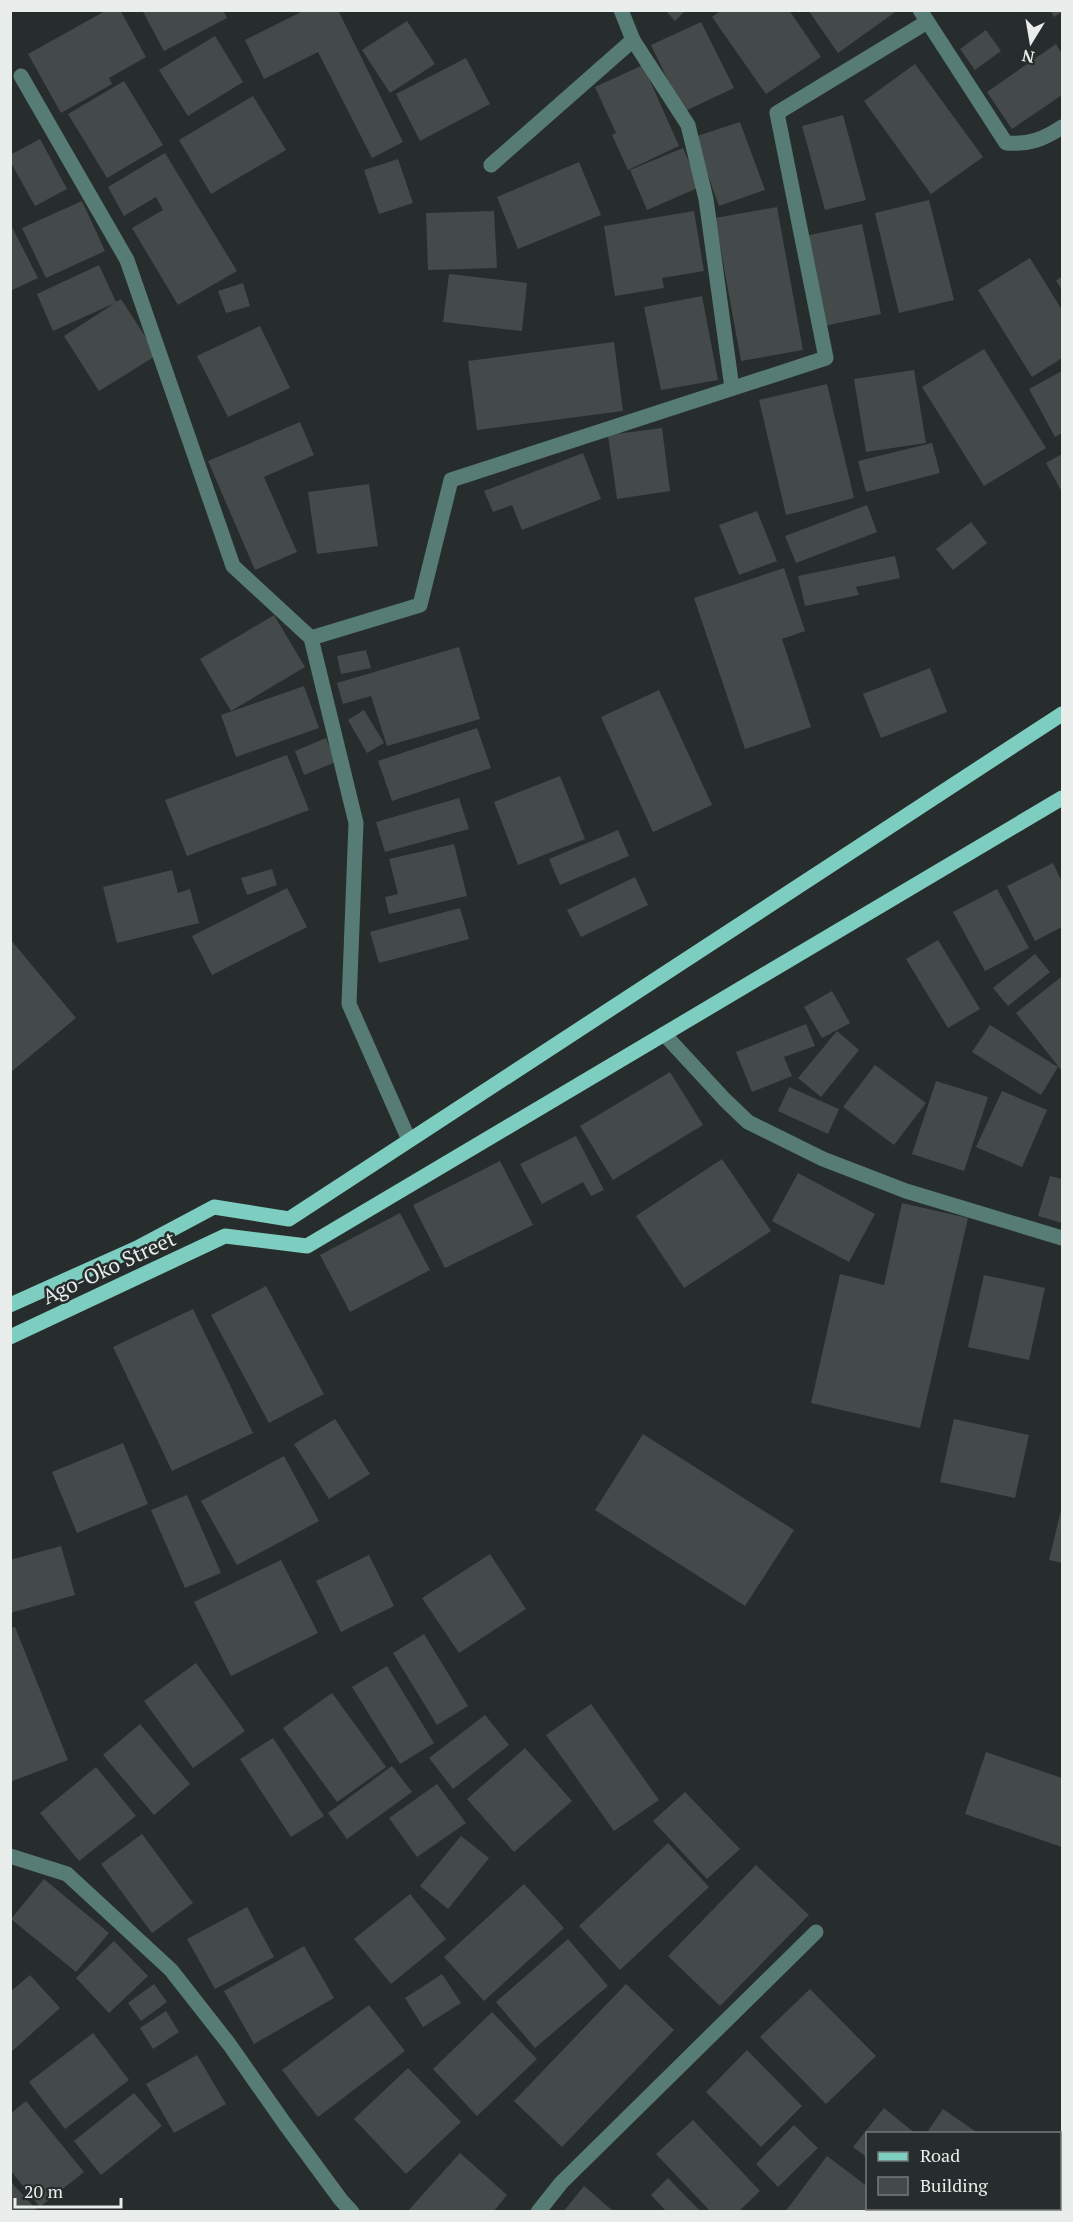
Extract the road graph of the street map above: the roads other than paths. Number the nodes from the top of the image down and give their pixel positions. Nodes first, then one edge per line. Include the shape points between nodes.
1 (621, 10) edge
2 (924, 16) edge
3 (633, 40) junction
4 (21, 76) dead end
5 (1062, 127) edge
6 (491, 165) dead end
7 (732, 388) junction
8 (311, 638) junction
9 (1062, 714) edge
10 (1062, 798) edge
11 (664, 1034) junction
12 (409, 1140) junction
13 (1062, 1238) edge
14 (10, 1305) edge
15 (10, 1337) edge
16 (10, 1856) edge
17 (816, 1932) dead end
18 (352, 2211) edge
19 (538, 2211) edge

1 - 3 street
2 - 5 street via 1006,143 1044,139
2 - 7 street via 777,113 826,358
3 - 6 street
3 - 7 street via 688,125 706,199
4 - 8 street via 127,260 233,566
7 - 8 street via 451,480 420,605
8 - 12 street via 356,823 349,1004
9 - 12 main road
10 - 11 main road
11 - 13 street via 748,1122 906,1191
11 - 15 main road, Ago-Oko Street via 307,1246 225,1236
12 - 14 main road via 289,1219 214,1207 137,1248
16 - 18 street via 67,1874 171,1970
17 - 19 street via 561,2183

